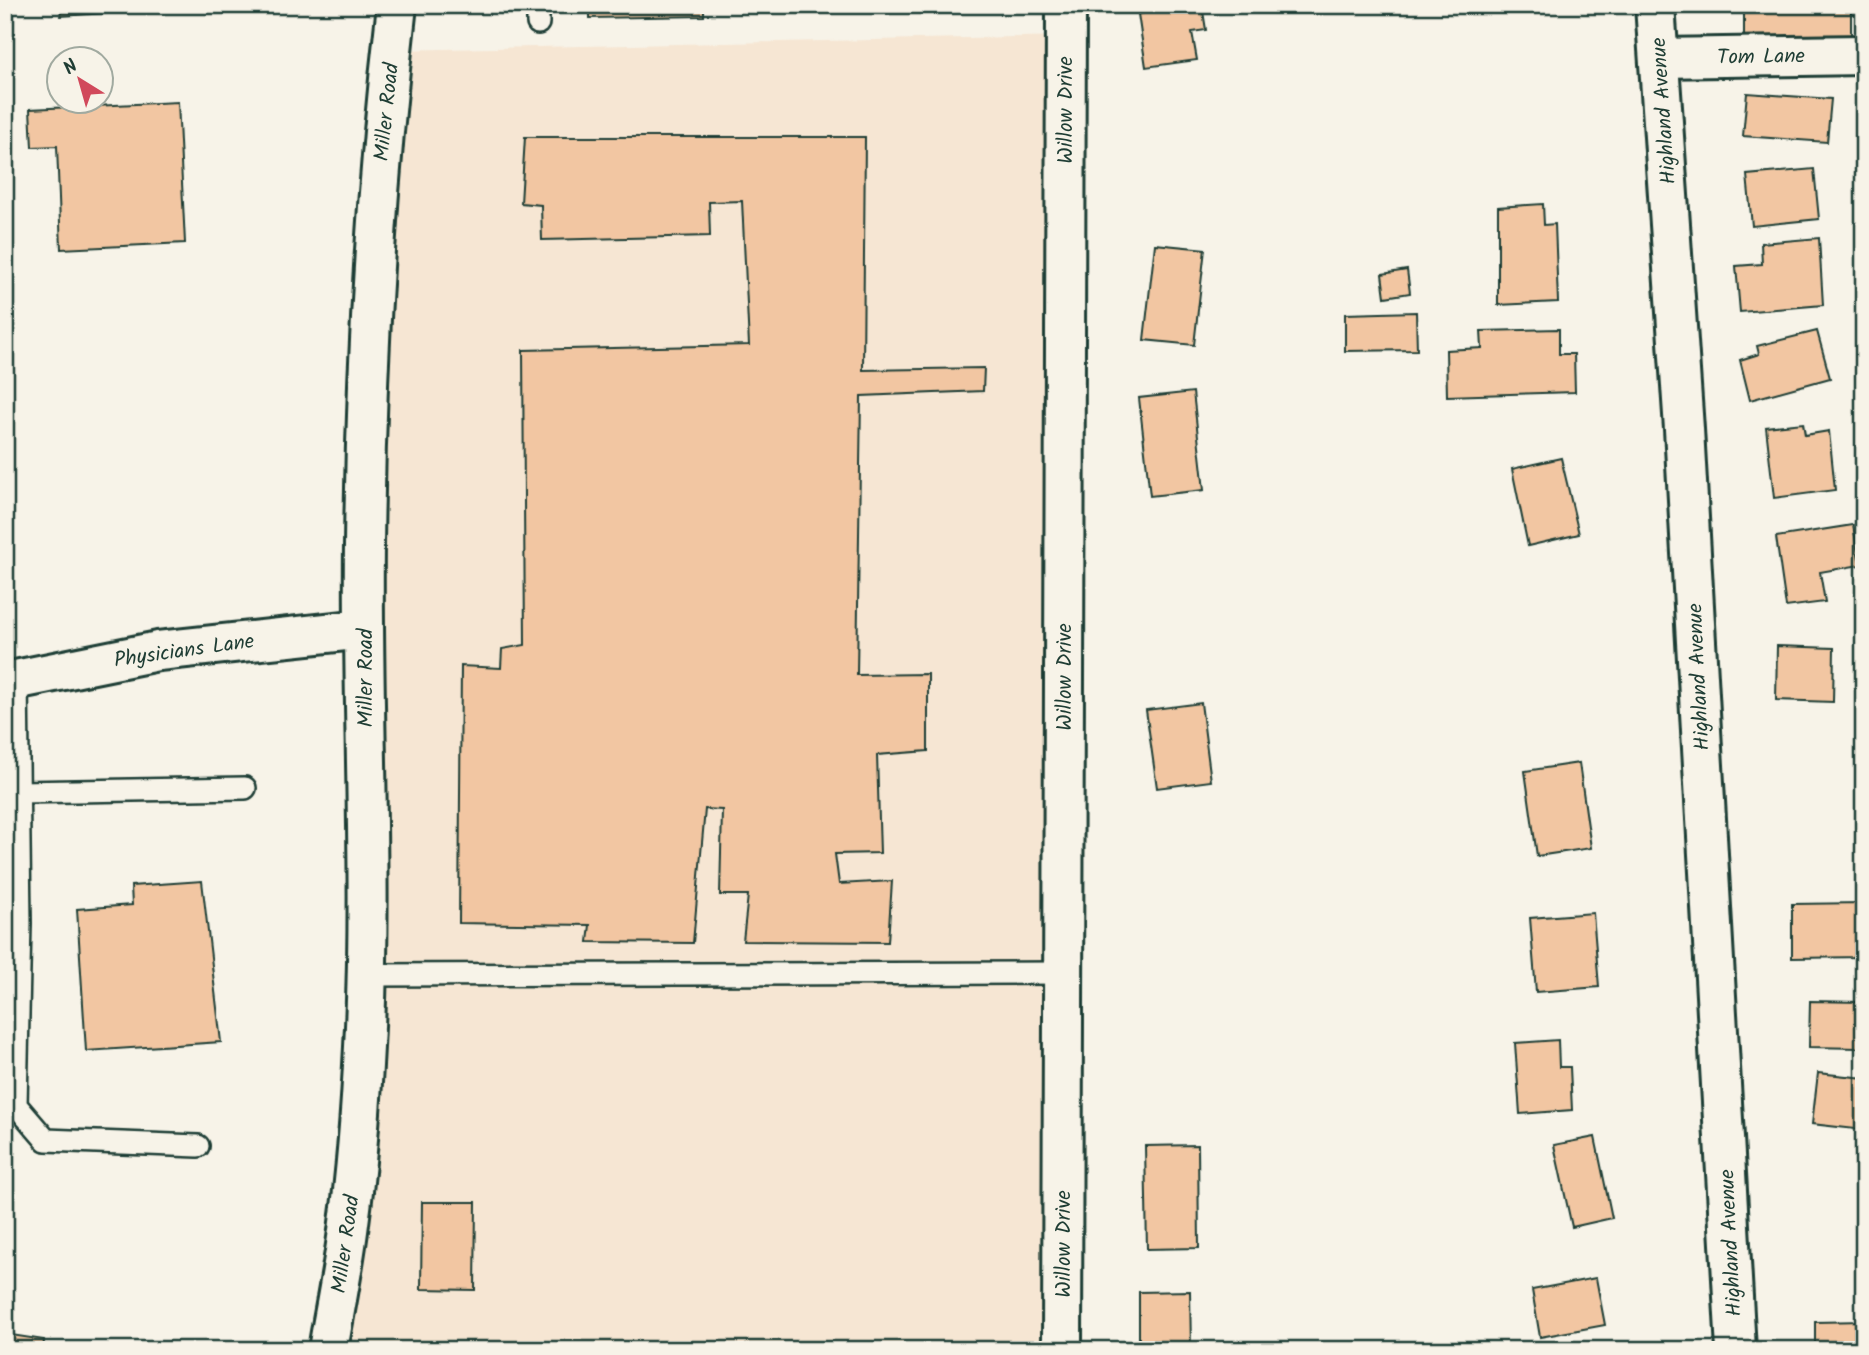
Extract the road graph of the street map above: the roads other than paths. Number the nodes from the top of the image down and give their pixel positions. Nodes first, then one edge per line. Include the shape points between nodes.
1 (397, 5) edge
2 (1066, 5) edge
3 (1655, 5) edge
4 (1864, 55) edge
5 (1659, 58) junction
6 (364, 629) junction
7 (11, 681) edge
8 (245, 788) dead end
9 (19, 792) junction
10 (1064, 973) junction
11 (366, 975) junction
12 (198, 1146) dead end
13 (328, 1350) edge
14 (1062, 1350) edge
15 (1736, 1350) edge

1 - 6 street, Miller Road via 374,253
2 - 10 street, Willow Drive
3 - 5 street, Highland Avenue
4 - 5 street, Tom Lane
5 - 15 street, Highland Avenue
6 - 7 street, Physicians Lane via 158,652
6 - 11 street, Miller Road
7 - 9 lane
8 - 9 lane
9 - 12 lane via 16,1105 46,1140
10 - 11 lane
10 - 14 street, Willow Drive
11 - 13 street, Miller Road via 357,1147

